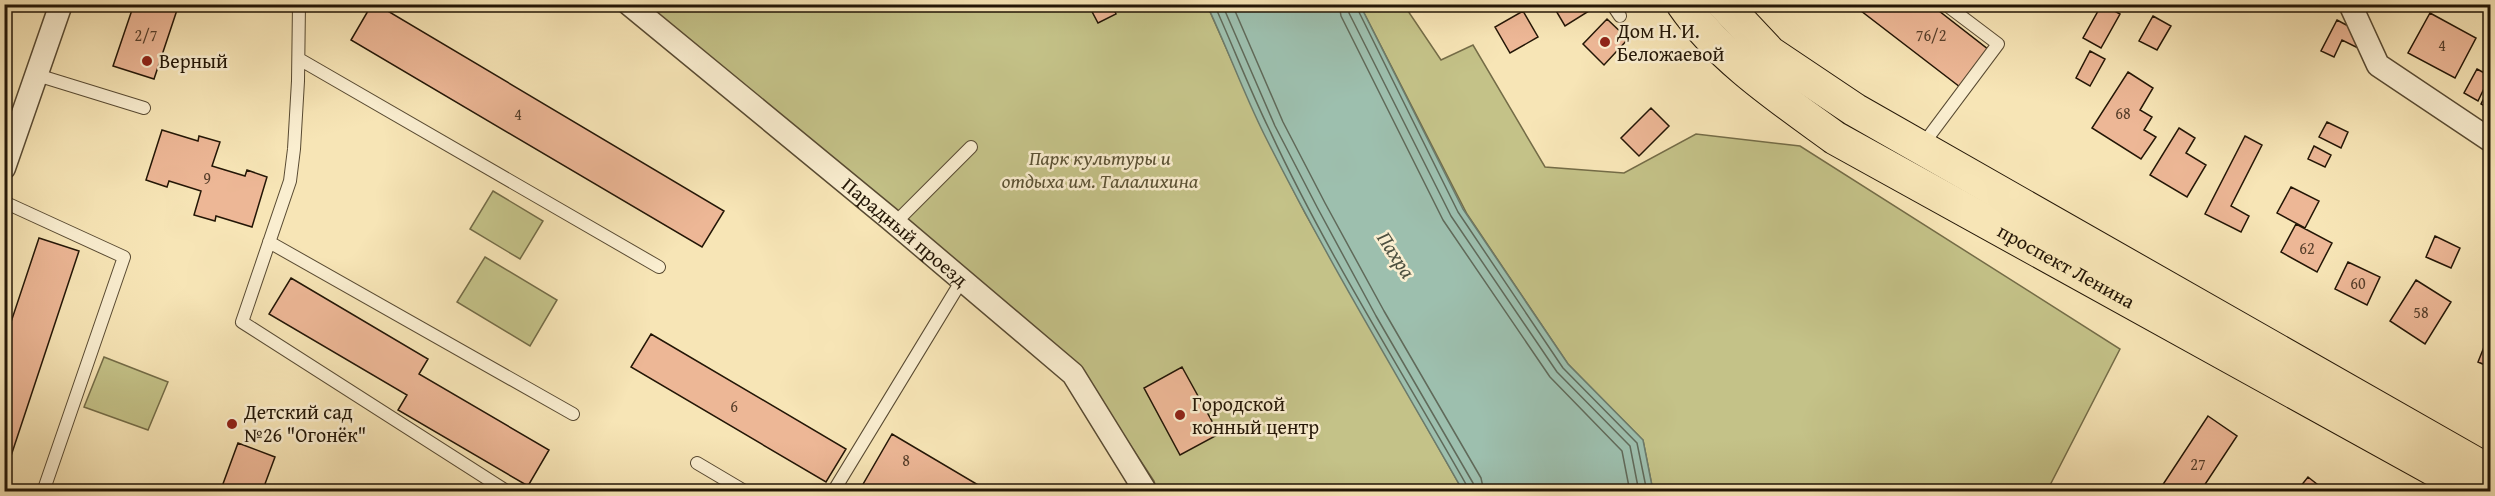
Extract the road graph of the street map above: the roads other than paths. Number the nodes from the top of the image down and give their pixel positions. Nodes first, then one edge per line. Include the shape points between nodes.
1 (60, 4) edge
2 (299, 4) edge
3 (629, 4) edge
4 (1612, 4) edge
5 (1683, 4) edge
6 (1725, 4) edge
7 (1945, 4) edge
8 (2350, 4) edge
9 (1620, 16) dead end
10 (299, 59) junction
11 (37, 75) junction
12 (144, 108) dead end
13 (2490, 140) edge
14 (971, 147) dead end
15 (1920, 147) junction
16 (4, 168) edge
17 (4, 202) edge
18 (895, 223) junction
19 (269, 242) junction
20 (659, 267) dead end
21 (962, 280) junction
22 (573, 414) dead end
23 (697, 463) dead end
24 (2473, 485) edge
25 (43, 492) edge
26 (508, 492) edge
27 (746, 492) edge
28 (833, 492) edge
29 (1146, 492) edge

1 - 11 street
2 - 10 lane
3 - 18 street, Парадный проезд
4 - 9 lane
5 - 24 main road, проспект Ленина via 1752,76 1835,138
6 - 15 main road, проспект Ленина via 1770,53 1854,110
7 - 15 lane via 1998,44
8 - 13 street via 2378,65
10 - 19 lane via 290,181
10 - 20 lane
11 - 12 lane
11 - 16 street
14 - 18 lane
15 - 24 main road, проспект Ленина
17 - 25 lane via 124,257
18 - 21 street, Парадный проезд
19 - 22 lane
19 - 26 lane via 242,322
21 - 28 lane
21 - 29 street, Парадный проезд via 1073,374
23 - 27 lane

